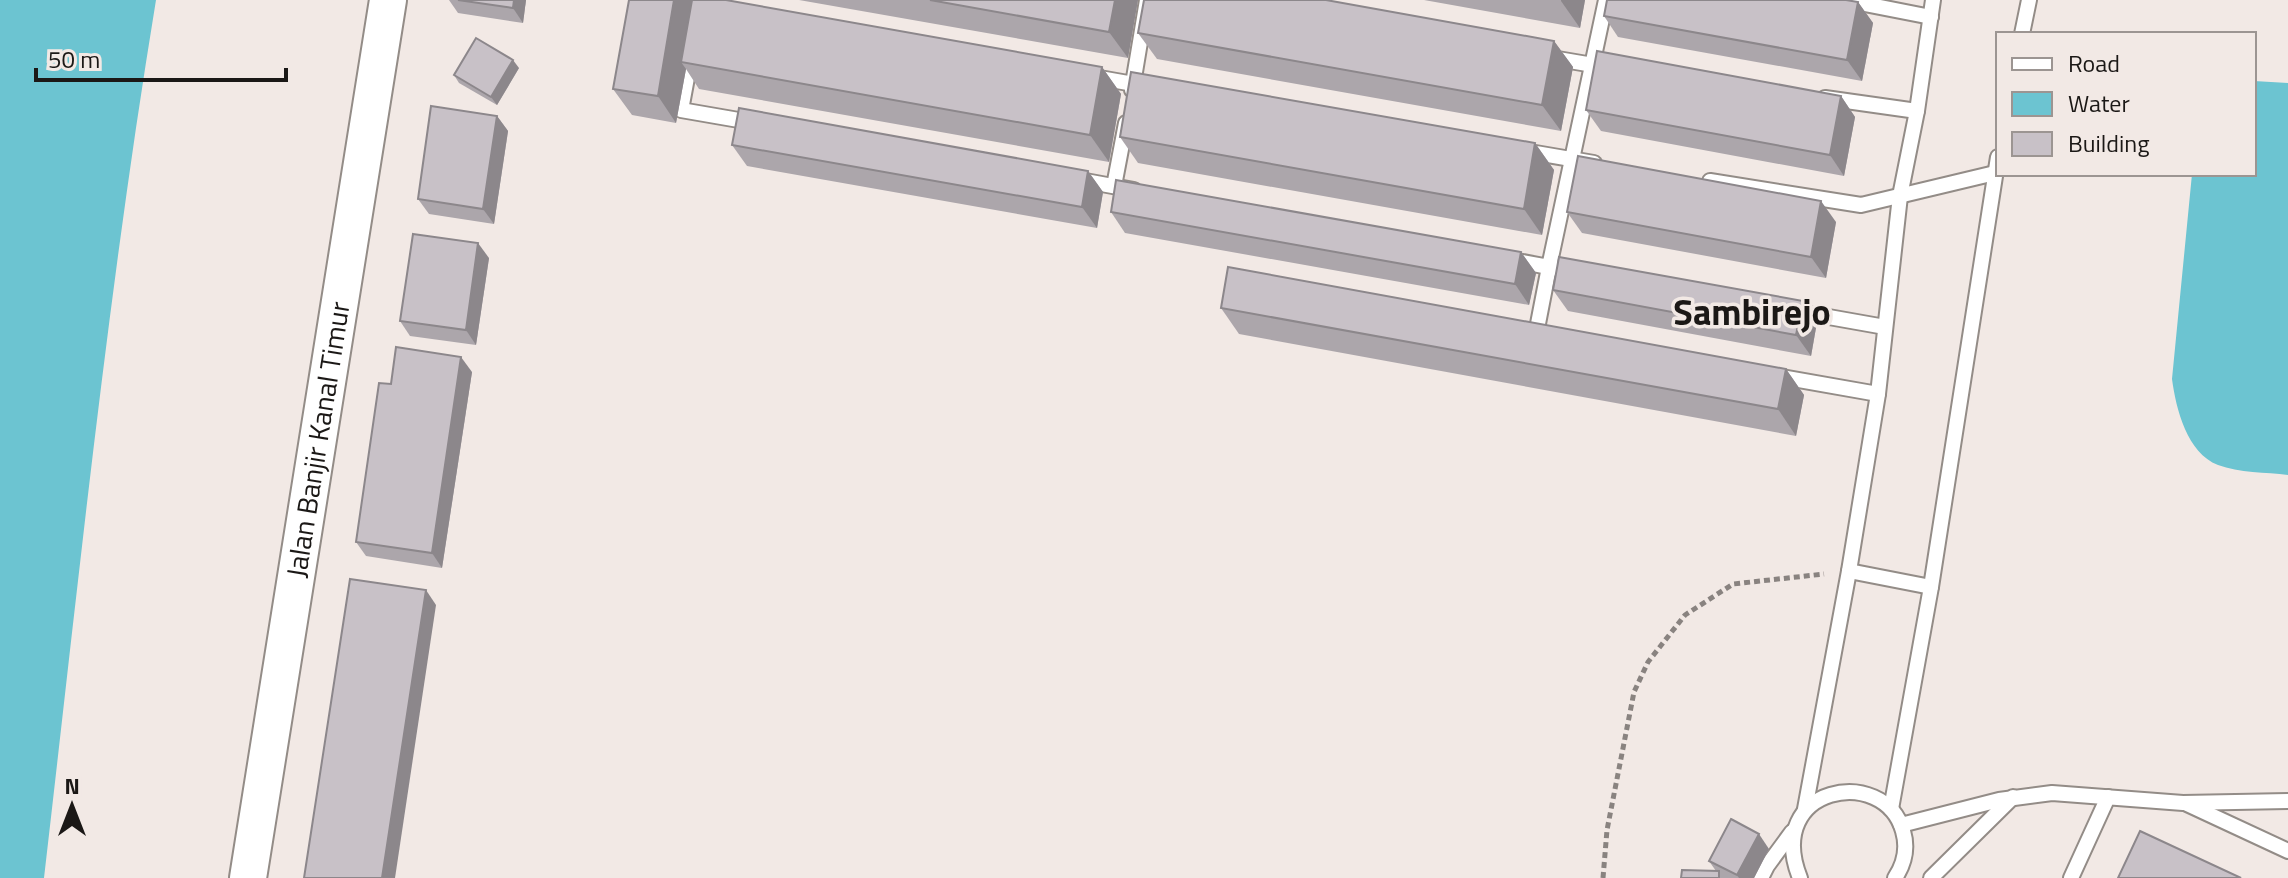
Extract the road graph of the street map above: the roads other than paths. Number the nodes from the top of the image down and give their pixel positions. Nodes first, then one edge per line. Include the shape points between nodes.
1 (388, 0) edge
2 (1147, 0) edge
3 (1606, 0) edge
4 (1844, 0) edge
5 (1933, 0) edge
6 (2029, 0) edge
7 (1931, 17) junction
8 (2022, 32) edge
9 (695, 37) edge
10 (1530, 53) edge
11 (1598, 66) junction
12 (1086, 76) edge
13 (1164, 89) edge
14 (1808, 96) edge
15 (1130, 99) junction
16 (1917, 111) junction
17 (774, 126) edge
18 (1511, 149) edge
19 (1574, 159) junction
20 (1604, 164) edge
21 (1996, 168) edge
22 (1995, 173) junction
23 (1068, 178) edge
24 (1695, 178) edge
25 (1114, 186) junction
26 (1145, 192) edge
27 (1900, 196) junction
28 (1503, 259) edge
29 (1549, 267) junction
30 (1580, 273) edge
31 (1778, 308) edge
32 (1885, 327) junction
33 (1552, 336) edge
34 (1753, 372) edge
35 (1878, 394) junction
36 (1849, 571) junction
37 (1931, 587) junction
38 (2013, 797) junction
39 (2108, 797) junction
40 (2288, 801) edge
41 (2183, 803) junction
42 (1805, 809) junction
43 (1891, 809) junction
44 (1901, 825) junction
45 (1792, 832) junction
46 (2288, 851) edge
47 (1900, 874) edge
48 (248, 878) edge
49 (1761, 878) edge
50 (1800, 878) edge
51 (1931, 878) edge
52 (2071, 878) edge

1 - 48 street, Jalan Banjir Kanal Timur
2 - 15 lane
3 - 11 lane
4 - 7 lane
5 - 7 lane
6 - 8 lane
7 - 16 lane
9 - 17 lane via 681,110
10 - 11 lane
11 - 19 lane
12 - 15 lane
13 - 15 lane
14 - 16 lane
15 - 25 lane
16 - 27 lane
18 - 19 lane
19 - 20 lane
19 - 29 lane
21 - 22 lane
22 - 27 lane
22 - 37 lane
23 - 25 lane
24 - 27 lane via 1861,205
25 - 26 lane
27 - 32 lane
28 - 29 lane
29 - 30 lane
29 - 33 lane via 1536,334
31 - 32 lane
32 - 35 lane
34 - 35 lane
35 - 36 lane
36 - 37 lane
36 - 42 lane
37 - 43 lane
38 - 39 lane
38 - 44 lane
38 - 51 lane
39 - 41 lane
39 - 52 lane
40 - 41 lane
41 - 46 lane
42 - 43 lane via 1849,791 1872,795
42 - 45 lane
43 - 44 lane
44 - 47 lane via 1906,853
45 - 49 lane
45 - 50 lane via 1791,857

